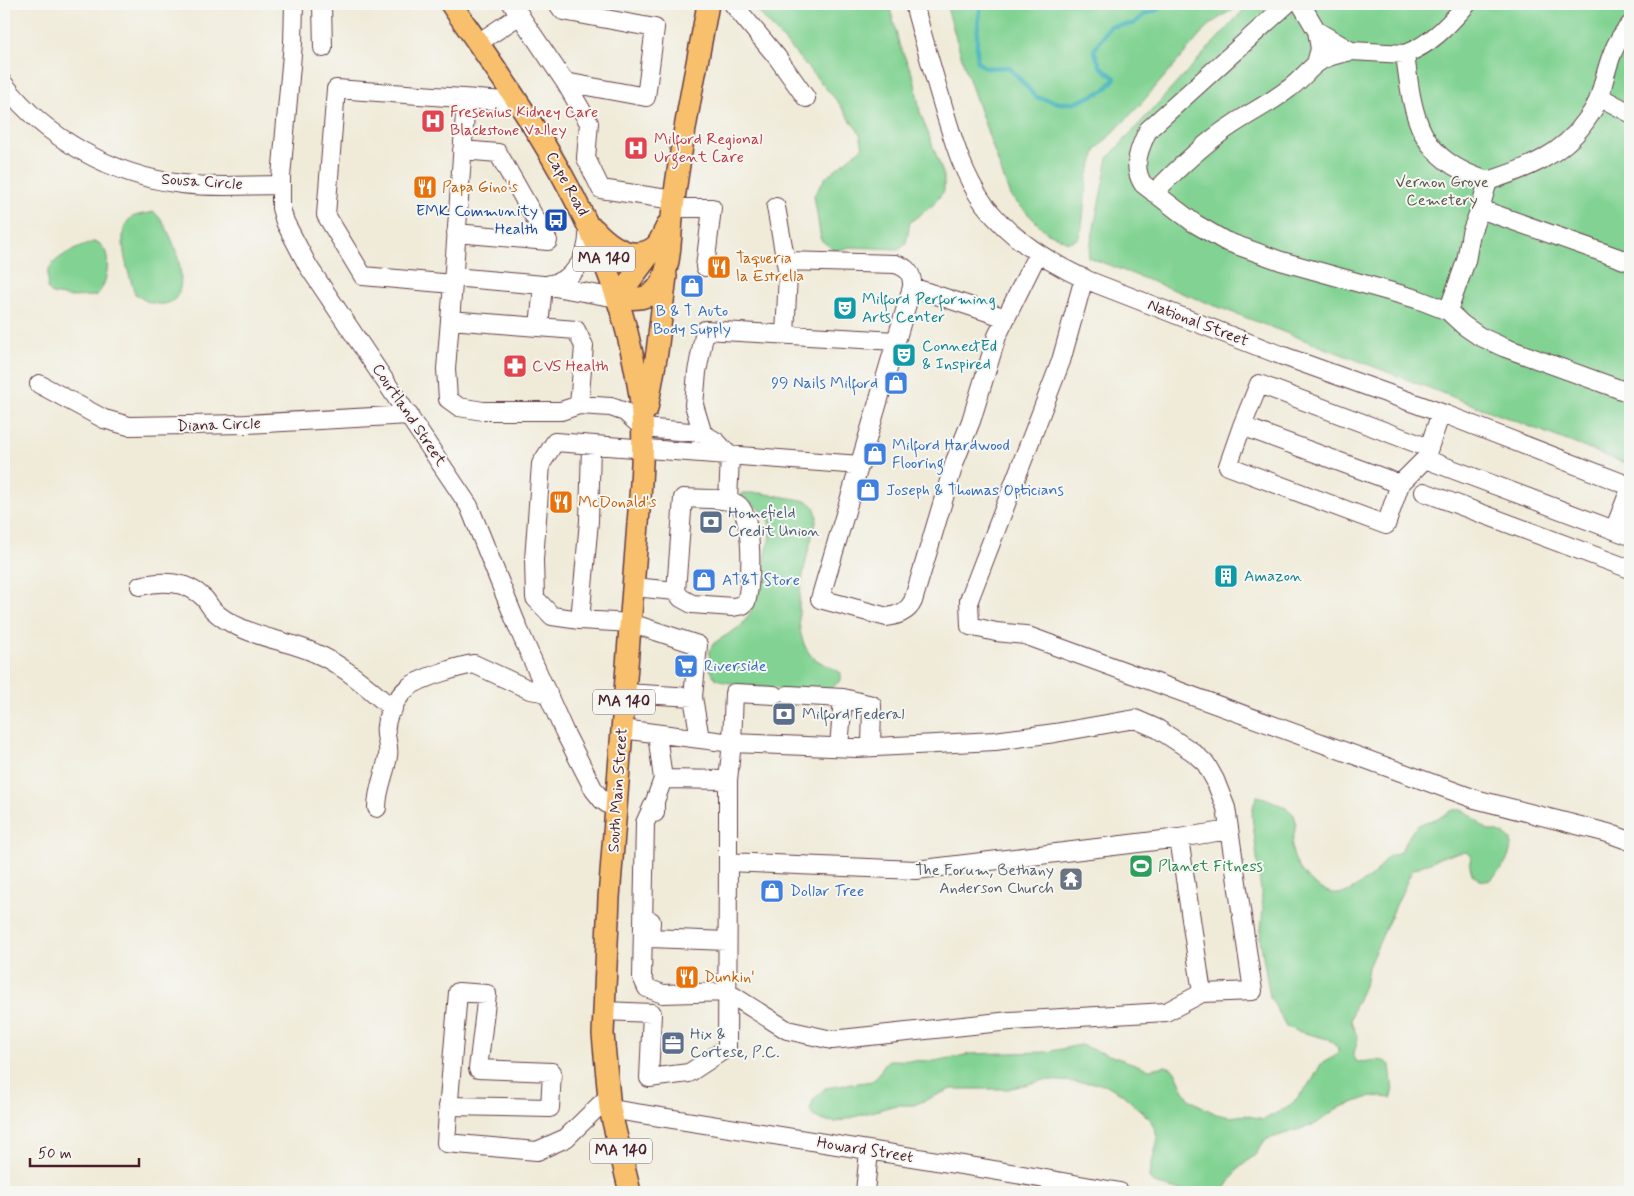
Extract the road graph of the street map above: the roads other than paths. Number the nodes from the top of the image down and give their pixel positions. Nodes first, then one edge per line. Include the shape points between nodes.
1 (294, 4) edge
2 (322, 4) edge
3 (451, 4) edge
4 (558, 4) edge
5 (708, 4) edge
6 (733, 4) edge
7 (914, 4) edge
8 (1287, 4) edge
9 (1301, 4) edge
10 (1467, 4) edge
11 (516, 9) edge
12 (1630, 25) edge
13 (1317, 31) junction
14 (478, 43) junction
15 (322, 48) dead end
16 (1351, 51) junction
17 (1405, 54) junction
18 (1316, 63) junction
19 (565, 82) junction
20 (4, 84) edge
21 (1600, 97) junction
22 (806, 98) dead end
23 (466, 100) junction
24 (518, 102) junction
25 (1630, 113) edge
26 (462, 150) junction
27 (1488, 181) junction
28 (281, 185) junction
29 (1154, 193) junction
30 (673, 204) junction
31 (776, 207) dead end
32 (1480, 209) junction
33 (587, 221) junction
34 (456, 233) junction
35 (656, 246) junction
36 (1038, 253) junction
37 (786, 261) junction
38 (1630, 262) edge
39 (667, 267) junction
40 (706, 267) dead end
41 (1084, 278) junction
42 (453, 280) junction
43 (543, 285) junction
44 (912, 287) junction
45 (617, 298) junction
46 (1448, 311) junction
47 (1006, 318) junction
48 (450, 320) junction
49 (539, 327) junction
50 (785, 335) junction
51 (896, 342) junction
52 (39, 384) dead end
53 (1630, 393) edge
54 (579, 405) junction
55 (1441, 413) junction
56 (409, 415) junction
57 (1242, 426) junction
58 (702, 433) junction
59 (643, 438) junction
60 (591, 445) junction
61 (700, 453) junction
62 (1427, 453) junction
63 (730, 456) junction
64 (860, 465) junction
65 (1400, 484) junction
66 (1630, 487) edge
67 (1424, 492) dead end
68 (728, 500) junction
69 (1622, 533) edge
70 (1630, 569) edge
71 (140, 586) dead end
72 (633, 587) junction
73 (676, 590) junction
74 (580, 620) junction
75 (631, 623) junction
76 (548, 693) junction
77 (625, 693) junction
78 (693, 697) junction
79 (843, 698) junction
80 (393, 709) junction
81 (622, 729) junction
82 (657, 734) junction
83 (700, 739) junction
84 (732, 743) junction
85 (839, 747) junction
86 (871, 747) junction
87 (663, 779) junction
88 (728, 780) junction
89 (655, 801) junction
90 (377, 808) dead end
91 (616, 810) junction
92 (1229, 830) junction
93 (1179, 838) junction
94 (1630, 841) edge
95 (728, 862) junction
96 (727, 941) junction
97 (726, 992) junction
98 (1202, 994) junction
99 (604, 1011) junction
100 (452, 1066) junction
101 (478, 1069) junction
102 (609, 1103) junction
103 (448, 1106) junction
104 (869, 1151) junction
105 (630, 1192) edge
106 (865, 1192) edge
107 (1120, 1192) edge

1 - 28 street, Courtland Street
2 - 15 street
3 - 14 main road, Cape Road / MA 140
4 - 19 street via 563,11 654,28 646,97
5 - 30 main road
6 - 22 street
7 - 36 street, National Street via 962,166 991,212 1020,241
8 - 29 street via 1148,130 1139,149 1138,176
9 - 13 street
10 - 17 street via 1447,27 1420,48
11 - 14 street
11 - 19 street
12 - 21 street via 1614,47
13 - 16 street
13 - 18 street via 1320,50
14 - 24 main road, Cape Road / MA 140
16 - 17 street
16 - 18 street
17 - 27 street via 1413,109 1427,141 1454,166
18 - 29 street via 1287,91 1207,143
19 - 30 street via 589,123 586,158 601,189
20 - 28 street, Sousa Circle via 30,112 62,138 118,168 149,178 185,184
21 - 25 street
21 - 27 street via 1578,132 1561,149 1540,162
23 - 24 street
23 - 26 street
23 - 42 street via 336,89 326,215 363,276
24 - 33 main road, Cape Road / MA 140
26 - 34 street
26 - 34 street via 498,153 548,241
27 - 32 street
28 - 56 street, Courtland Street via 283,215 288,230
29 - 46 street via 1194,223 1225,240 1280,262 1382,288
30 - 35 main road
30 - 39 main road
30 - 40 street via 712,208
31 - 37 street
32 - 38 street
32 - 46 street
33 - 35 main road via 603,239 624,252 639,254
33 - 43 street via 586,249 577,268 564,280
33 - 45 main road, Cape Road / MA 140
34 - 42 street
35 - 45 main road
36 - 41 street, National Street
36 - 47 street
37 - 44 street via 900,265 911,274
37 - 50 street
39 - 45 main road via 660,286 649,296
39 - 59 main road
41 - 55 street, National Street via 1275,353
41 - 94 street via 1061,361 969,600 970,626 1025,636 1475,799
42 - 43 street
42 - 48 street
43 - 45 street
43 - 49 street
44 - 47 street
44 - 51 street
45 - 59 main road, South Main Street / MA 140 via 635,367
46 - 53 street via 1463,326 1503,347
47 - 64 street via 955,461 913,601 896,616 883,616 820,599
48 - 49 street
48 - 54 street via 446,369 448,398 459,408 561,411
49 - 54 street via 576,330 584,346
50 - 51 street
50 - 58 street via 705,330 694,405
51 - 64 street
52 - 56 street, Diana Circle via 104,419 129,426 246,424
54 - 59 street via 618,409 632,417
55 - 62 street
55 - 66 street, National Street
56 - 76 street, Courtland Street via 473,512 519,630
57 - 62 street via 1259,384
57 - 65 street
57 - 65 street via 1228,466 1386,525
58 - 59 street
58 - 61 street
58 - 63 street
59 - 60 street
59 - 61 street
59 - 72 main road, South Main Street / MA 140
60 - 74 street
60 - 74 street via 555,442 541,464 534,560 535,598 552,616
61 - 63 street
62 - 65 street
62 - 69 street
63 - 64 street
63 - 68 street
66 - 69 street
67 - 70 street
68 - 73 street via 683,498
68 - 73 street via 742,508 746,518 751,555 746,602 733,607 692,604 681,598
71 - 80 street via 164,582 187,587 230,623 328,659
72 - 73 street
72 - 75 main road, South Main Street / MA 140
74 - 75 street
75 - 77 main road, South Main Street / MA 140
75 - 78 street via 698,645
76 - 80 street via 530,690 474,664 416,682 404,691
76 - 91 street, Courtland Street via 594,790
77 - 78 street
77 - 81 main road, South Main Street / MA 140
78 - 83 street
79 - 84 street via 734,693
79 - 85 street
79 - 86 street via 872,705
80 - 90 street via 386,721 385,735 389,748
81 - 82 street
81 - 91 main road, South Main Street / MA 140
82 - 83 street
82 - 87 street
83 - 84 street
84 - 85 street
84 - 88 street
85 - 86 street
86 - 92 street via 995,741 1135,719 1158,729 1206,764 1226,808
87 - 88 street
87 - 89 street
88 - 95 street
89 - 96 street via 650,938
89 - 97 street via 645,823 642,977 647,988 663,994
91 - 99 main road, South Main Street / MA 140
92 - 93 street
92 - 98 street via 1253,990
93 - 95 street via 916,870
93 - 98 street
95 - 96 street
96 - 97 street
97 - 98 street via 787,1030 832,1040 1010,1021 1166,1012
97 - 99 street via 727,1048 689,1073 649,1078 652,1013
99 - 102 main road, South Main Street / MA 140
100 - 101 street
100 - 101 street via 458,992 487,994
100 - 103 street
101 - 103 street via 552,1072 550,1108
102 - 103 street via 566,1138 537,1151 446,1143
102 - 104 street, Howard Street
102 - 105 main road, South Main Street / MA 140
104 - 106 street
104 - 107 street, Howard Street

